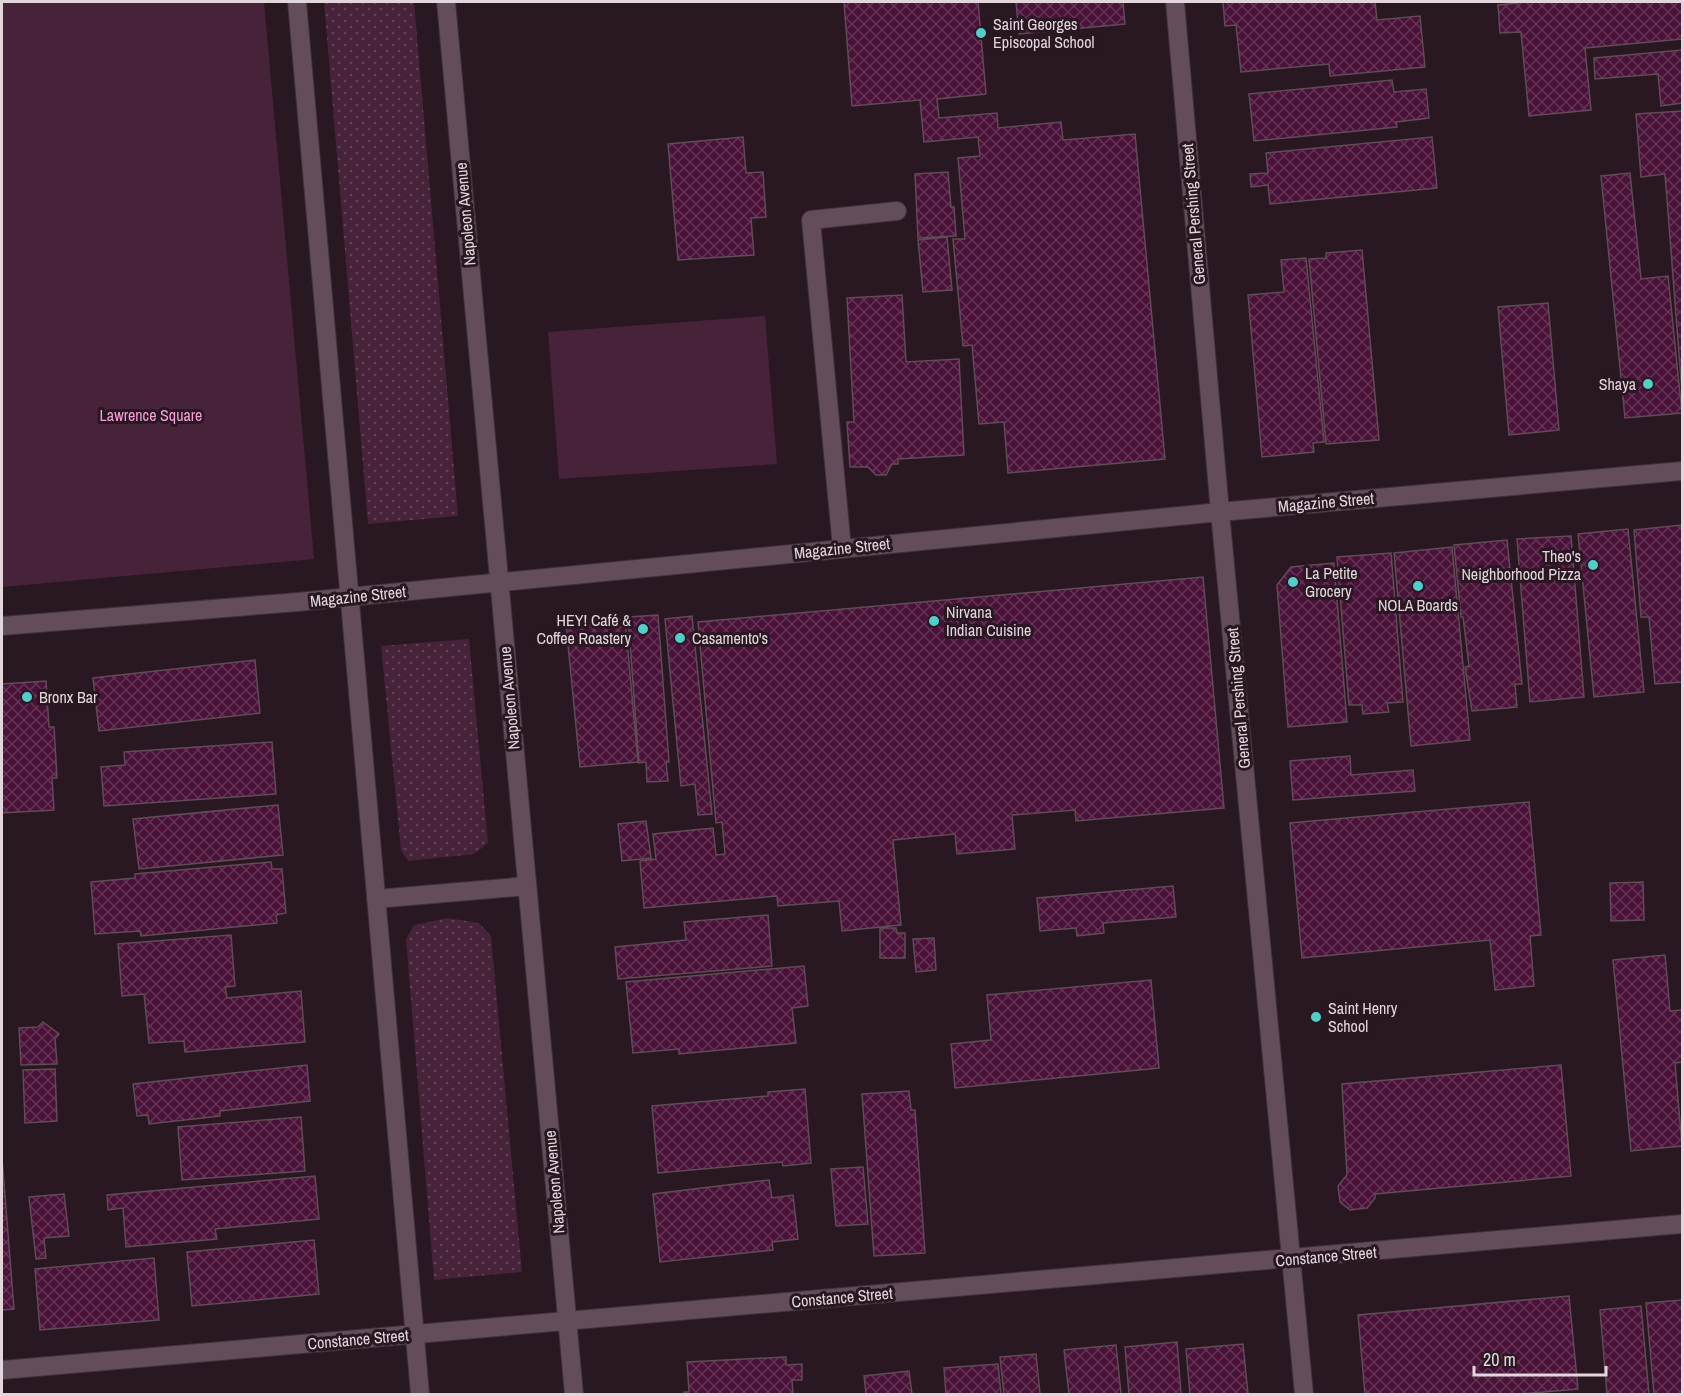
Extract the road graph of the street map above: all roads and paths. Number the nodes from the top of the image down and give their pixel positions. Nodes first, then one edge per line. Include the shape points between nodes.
1 (297, 2) edge
2 (446, 2) edge
3 (1174, 2) edge
4 (897, 211) dead end
5 (1683, 471) edge
6 (1220, 512) junction
7 (842, 548) junction
8 (498, 582) junction
9 (350, 597) junction
10 (2, 626) edge
11 (527, 886) junction
12 (376, 898) junction
13 (1683, 1224) edge
14 (1291, 1259) junction
15 (567, 1321) junction
16 (415, 1334) junction
17 (2, 1370) edge
18 (420, 1395) edge
19 (574, 1395) edge
20 (1304, 1395) edge

1 - 9 street
2 - 8 street, Napoleon Avenue
3 - 6 street, General Pershing Street
4 - 7 street via 811,220
5 - 6 street, Magazine Street
6 - 7 street, Magazine Street
6 - 14 street, General Pershing Street
7 - 8 street, Magazine Street
8 - 9 street, Magazine Street
8 - 11 street, Napoleon Avenue
9 - 10 street, Magazine Street
9 - 12 street
11 - 12 street
11 - 15 street, Napoleon Avenue
12 - 16 street
13 - 14 street, Constance Street
14 - 15 street, Constance Street
14 - 20 street, General Pershing Street
15 - 16 street, Constance Street
15 - 19 street, Napoleon Avenue
16 - 17 street, Constance Street
16 - 18 street

